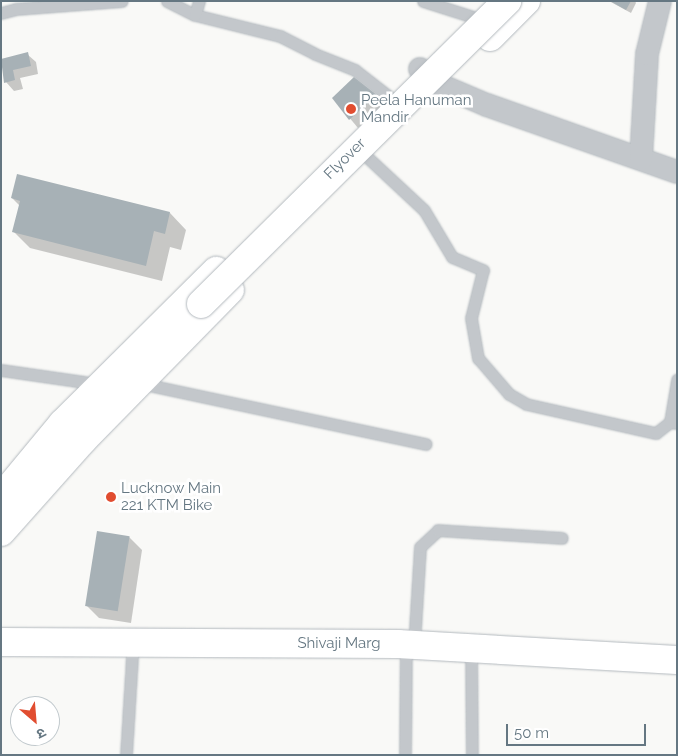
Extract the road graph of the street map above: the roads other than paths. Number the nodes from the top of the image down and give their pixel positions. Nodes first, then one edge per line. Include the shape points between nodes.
1 (122, 1) edge
2 (166, 1) edge
3 (198, 1) edge
4 (423, 1) edge
5 (507, 1) edge
6 (526, 1) edge
7 (660, 1) edge
8 (481, 9) edge
9 (1, 13) edge
10 (195, 15) junction
11 (430, 77) junction
12 (391, 98) junction
13 (366, 156) junction
14 (641, 160) junction
15 (677, 172) edge
16 (158, 346) junction
17 (1, 370) edge
18 (677, 380) edge
19 (138, 383) junction
20 (101, 385) junction
21 (673, 422) edge
22 (426, 444) dead end
23 (1, 498) edge
24 (1, 532) edge
25 (562, 538) dead end
26 (1, 642) edge
27 (133, 642) junction
28 (410, 645) junction
29 (471, 648) junction
30 (677, 660) edge
31 (126, 755) edge
32 (405, 755) edge
33 (472, 755) edge

1 - 9 lane via 16,9
2 - 10 lane
3 - 10 lane
4 - 8 lane
5 - 16 main road, Flyover, bridge
6 - 11 main road
7 - 14 street via 647,54
8 - 11 main road
10 - 12 lane via 280,36 355,70
11 - 12 main road
11 - 13 main road
11 - 14 street via 487,106
12 - 16 main road
13 - 16 main road
13 - 21 lane via 424,210 452,257 484,270 471,318 478,358 509,394 526,404 656,433
14 - 15 street
16 - 19 main road
16 - 20 main road
17 - 20 lane
18 - 21 lane
19 - 20 lane
19 - 22 lane
19 - 24 main road via 82,440
20 - 23 main road via 63,423
25 - 28 lane via 438,530 420,547
26 - 27 main road, Shivaji Marg
27 - 28 main road, Shivaji Marg
27 - 31 lane
28 - 29 main road, Shivaji Marg
28 - 32 lane
29 - 30 main road, Shivaji Marg
29 - 33 lane

